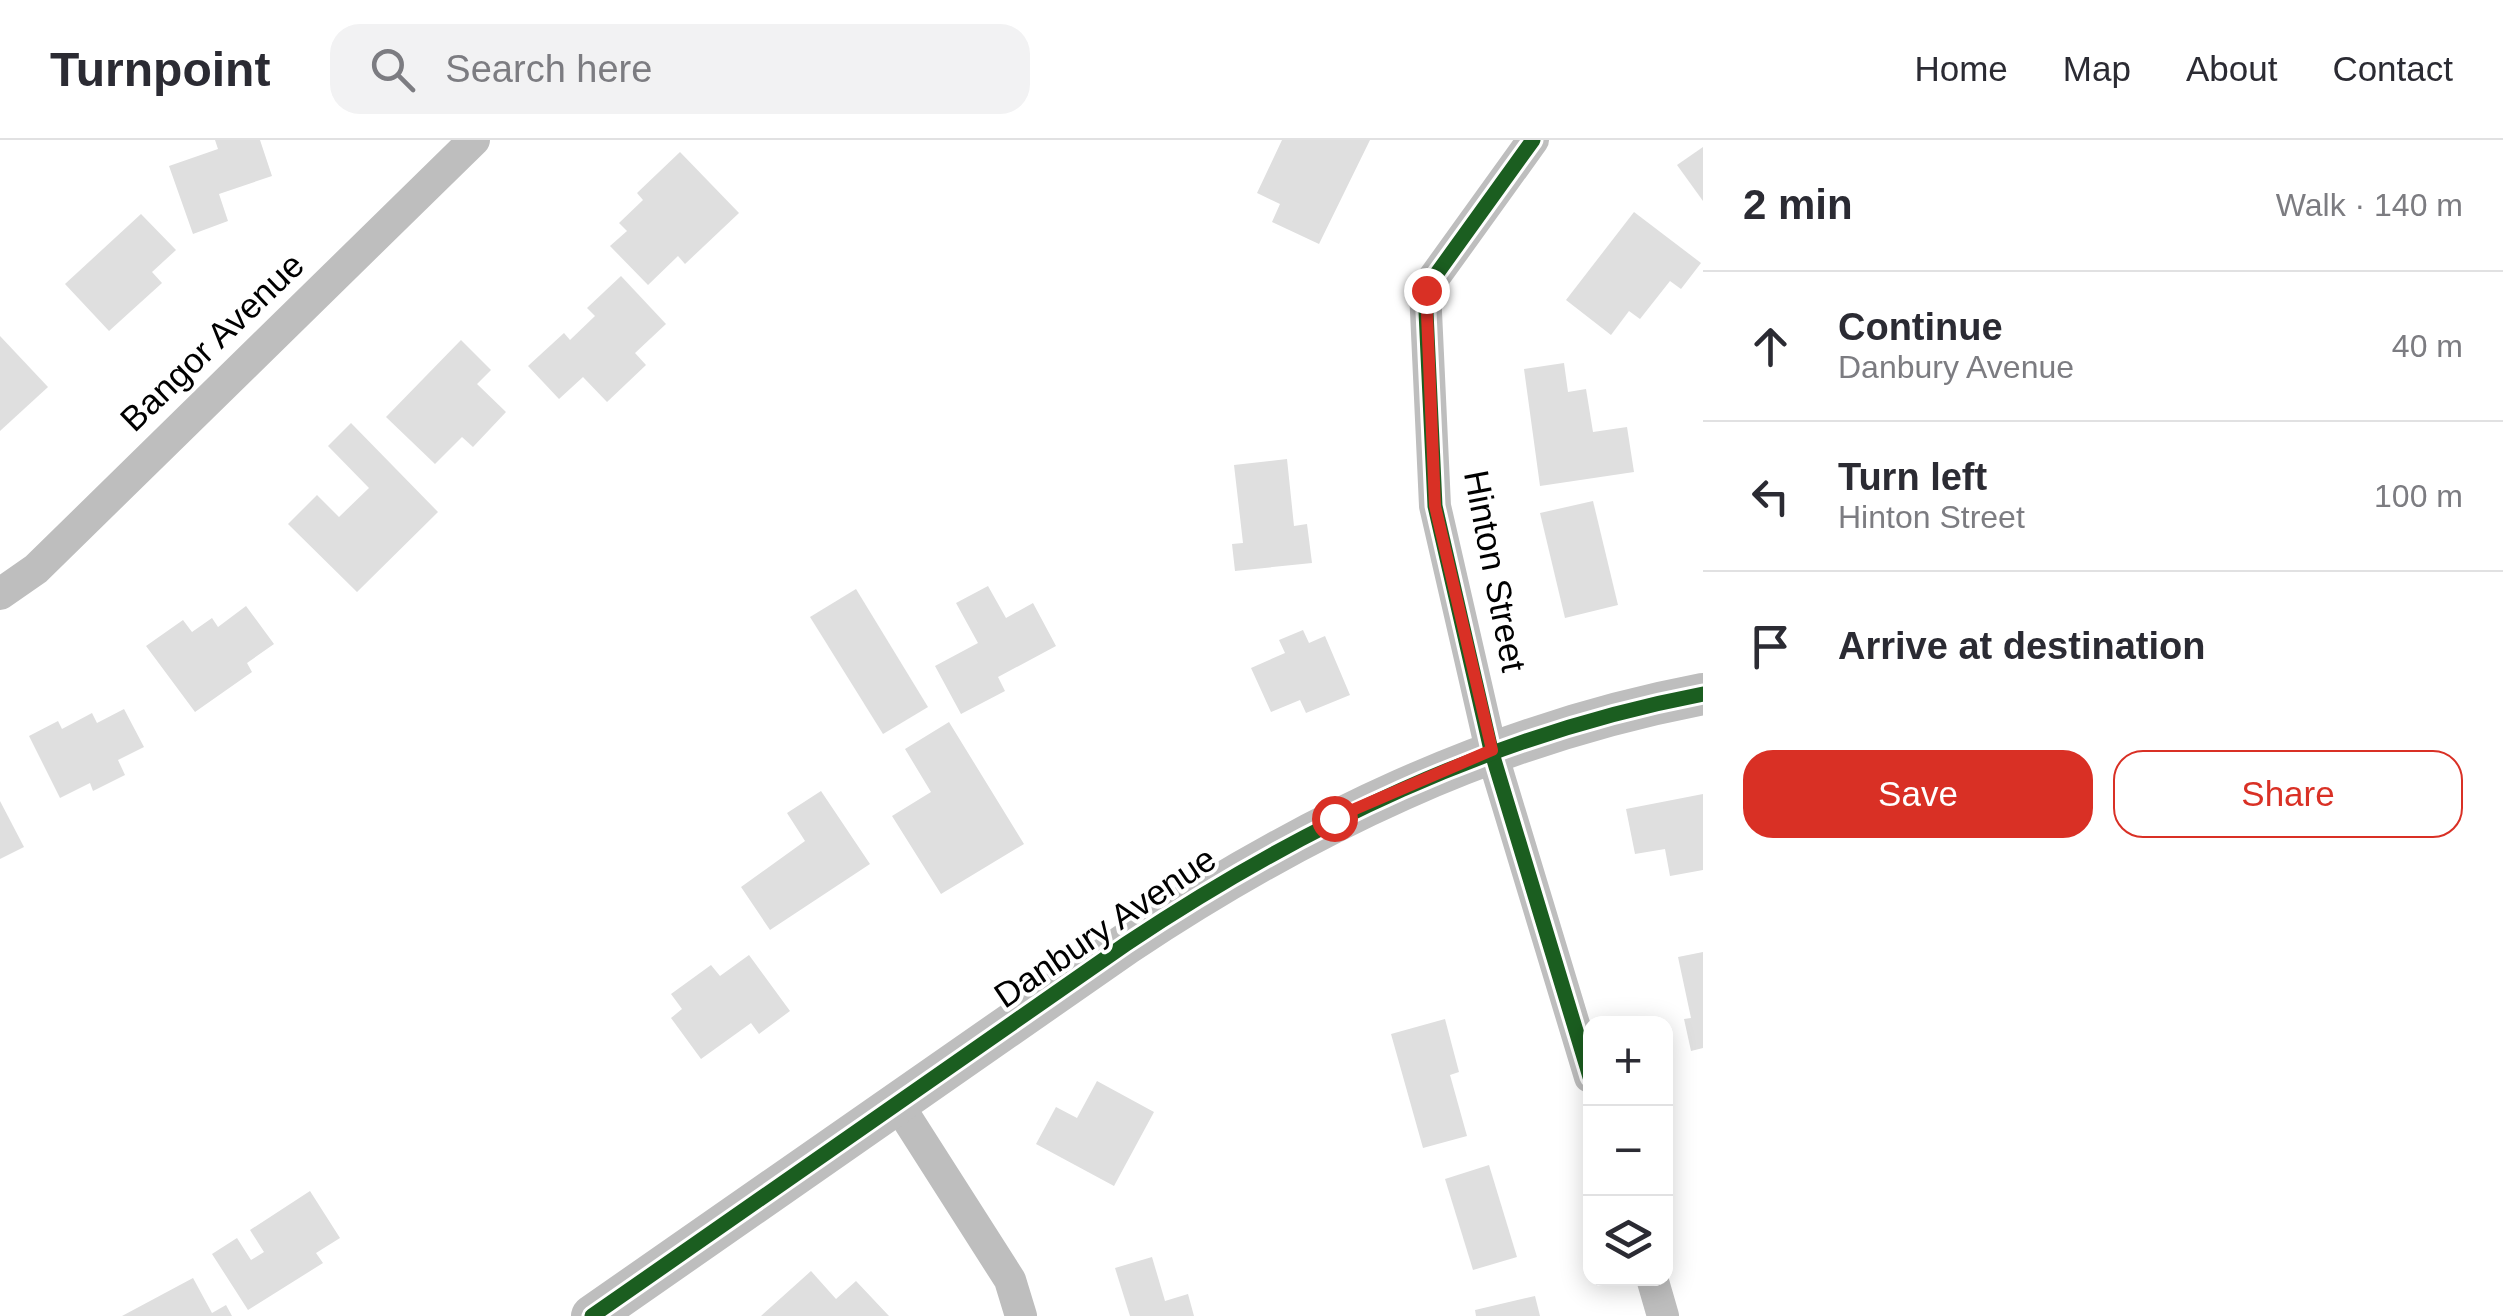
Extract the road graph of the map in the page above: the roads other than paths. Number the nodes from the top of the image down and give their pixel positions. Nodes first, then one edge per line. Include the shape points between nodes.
1 (474, 140) edge
2 (1533, 140) edge
3 (0, 594) edge
4 (1703, 694) edge
5 (1492, 750) junction
6 (1583, 1053) edge
7 (899, 1106) junction
8 (1654, 1286) edge
9 (592, 1316) edge
10 (1021, 1316) edge
11 (1663, 1316) edge

1 - 3 street, Bangor Avenue via 36,569
2 - 5 street, Hinton Street via 1426,290 1435,506
4 - 5 street, Danbury Avenue
5 - 6 street, Hinton Street
5 - 7 street, Danbury Avenue via 1334,818 1200,895
7 - 9 street, Danbury Avenue
7 - 10 street via 1010,1280
8 - 11 street

